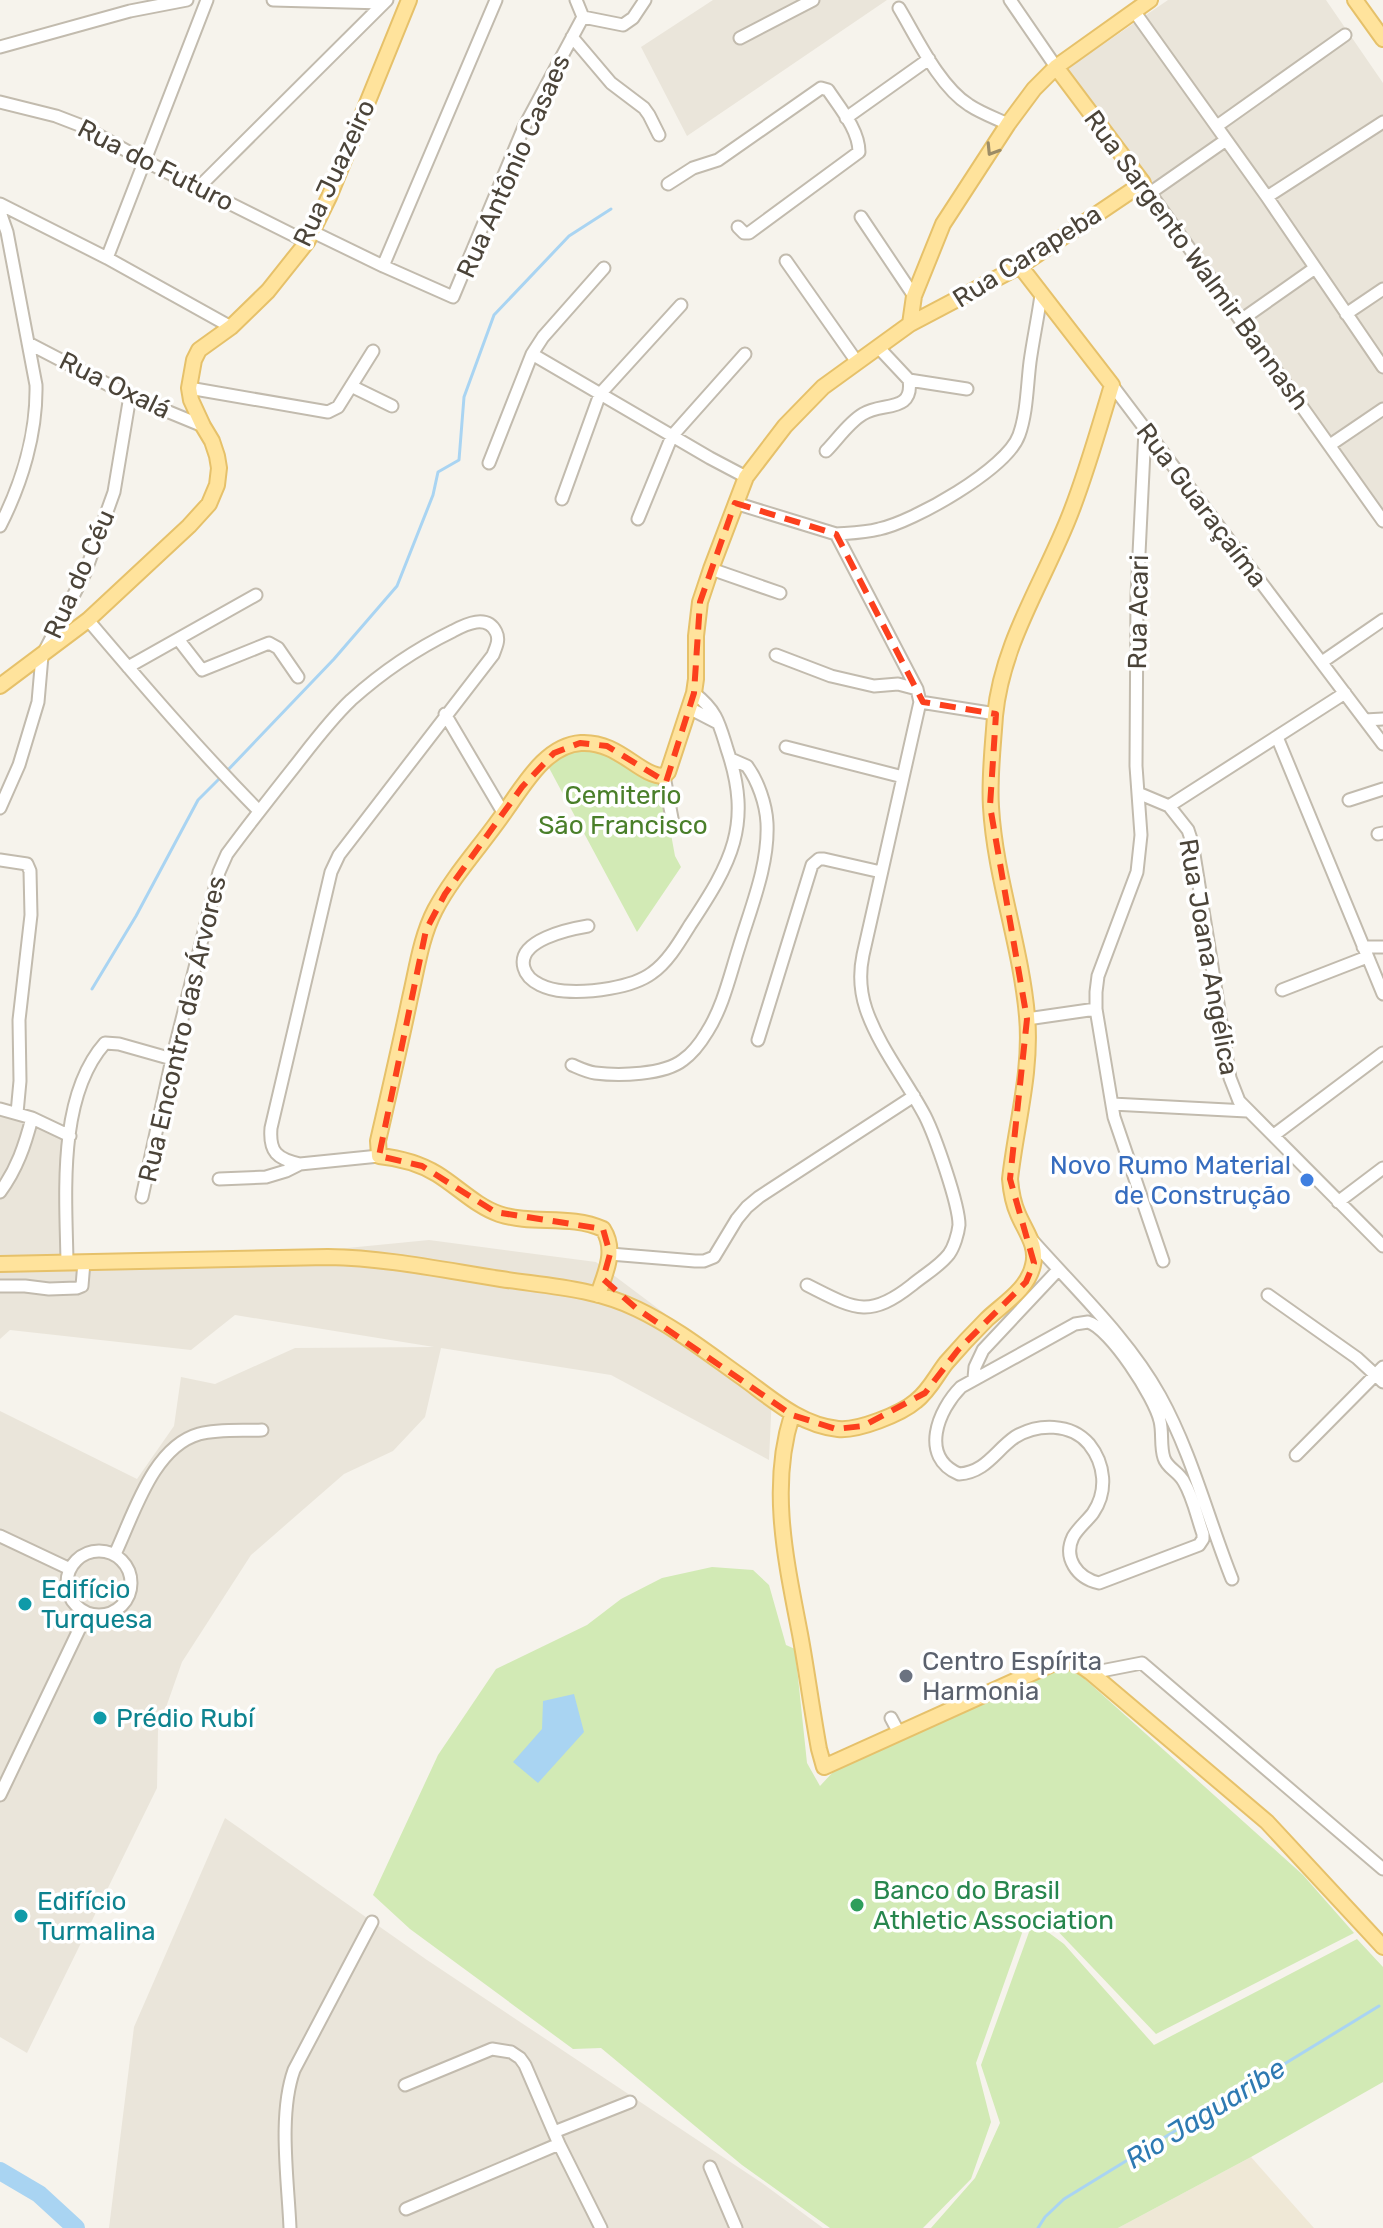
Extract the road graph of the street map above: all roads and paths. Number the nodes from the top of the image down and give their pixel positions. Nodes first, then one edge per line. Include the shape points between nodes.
1 (187, 0) edge
2 (207, 0) edge
3 (273, 0) edge
4 (409, 0) edge
5 (496, 0) edge
6 (576, 0) edge
7 (645, 0) edge
8 (813, 0) edge
9 (1010, 0) edge
10 (1150, 0) edge
11 (1355, 0) edge
12 (385, 2) edge
13 (1131, 5) edge
14 (899, 8) dead end
15 (583, 17) junction
16 (1345, 35) dead end
17 (572, 37) junction
18 (740, 38) dead end
19 (1383, 39) edge
20 (0, 47) edge
21 (929, 59) junction
22 (1056, 67) junction
23 (0, 102) edge
24 (846, 118) junction
25 (1383, 122) edge
26 (1008, 124) junction
27 (1217, 126) junction
28 (659, 135) dead end
29 (1226, 140) junction
30 (145, 161) junction
31 (668, 184) dead end
32 (198, 188) junction
33 (1146, 188) junction
34 (1267, 197) junction
35 (0, 204) edge
36 (0, 212) edge
37 (861, 217) dead end
38 (738, 227) dead end
39 (310, 237) junction
40 (107, 258) junction
41 (786, 261) dead end
42 (383, 266) junction
43 (1020, 266) junction
44 (604, 268) dead end
45 (1315, 268) junction
46 (1383, 289) edge
47 (1041, 295) junction
48 (914, 296) junction
49 (453, 297) joint
50 (681, 305) dead end
51 (1346, 314) junction
52 (1241, 320) junction
53 (910, 324) junction
54 (231, 327) junction
55 (28, 343) junction
56 (879, 348) junction
57 (373, 351) dead end
58 (532, 354) junction
59 (745, 354) dead end
60 (857, 362) junction
61 (1383, 367) edge
62 (909, 380) junction
63 (1112, 385) junction
64 (351, 386) junction
65 (189, 388) junction
66 (967, 389) dead end
67 (600, 394) junction
68 (130, 396) junction
69 (392, 406) dead end
70 (1383, 409) edge
71 (203, 426) junction
72 (1145, 430) junction
73 (672, 436) junction
74 (1330, 445) junction
75 (826, 451) dead end
76 (489, 463) dead end
77 (746, 477) junction
78 (562, 499) dead end
79 (735, 503) junction
80 (638, 519) dead end
81 (1383, 521) edge
82 (0, 526) edge
83 (836, 534) junction
84 (711, 569) junction
85 (780, 593) dead end
86 (256, 595) dead end
87 (88, 620) junction
88 (1383, 620) edge
89 (178, 639) junction
90 (776, 655) dead end
91 (42, 656) junction
92 (1322, 662) junction
93 (128, 667) junction
94 (298, 677) dead end
95 (0, 686) edge
96 (917, 689) junction
97 (694, 693) junction
98 (1345, 693) junction
99 (920, 702) junction
100 (689, 708) junction
101 (445, 714) junction
102 (996, 714) junction
103 (1383, 719) edge
104 (1365, 720) junction
105 (719, 723) junction
106 (1277, 737) junction
107 (1383, 744) edge
108 (786, 747) dead end
109 (731, 759) junction
110 (664, 776) junction
111 (903, 777) junction
112 (1383, 789) edge
113 (1138, 793) junction
114 (1349, 800) dead end
115 (1169, 806) junction
116 (0, 808) edge
117 (259, 811) junction
118 (504, 814) junction
119 (674, 829) dead end
120 (0, 860) edge
121 (881, 872) junction
122 (588, 926) dead end
123 (1383, 947) edge
124 (1365, 952) junction
125 (1282, 990) dead end
126 (1383, 994) edge
127 (1096, 1009) junction
128 (1027, 1019) junction
129 (758, 1040) dead end
130 (1383, 1053) edge
131 (172, 1059) junction
132 (572, 1065) dead end
133 (914, 1096) junction
134 (1112, 1104) junction
135 (0, 1109) edge
136 (1247, 1111) junction
137 (17, 1113) junction
138 (32, 1118) junction
139 (1274, 1135) junction
140 (70, 1136) junction
141 (379, 1156) junction
142 (300, 1164) junction
143 (1383, 1168) edge
144 (219, 1179) dead end
145 (0, 1192) edge
146 (142, 1197) dead end
147 (1338, 1202) junction
148 (1031, 1239) junction
149 (1383, 1246) edge
150 (610, 1254) junction
151 (1163, 1261) dead end
152 (67, 1262) junction
153 (84, 1262) junction
154 (0, 1264) edge
155 (1058, 1270) junction
156 (603, 1279) junction
157 (807, 1285) dead end
158 (0, 1286) edge
159 (598, 1295) junction
160 (1268, 1295) dead end
161 (636, 1308) junction
162 (1381, 1374) edge
163 (974, 1378) junction
164 (792, 1415) junction
165 (262, 1430) dead end
166 (1296, 1455) dead end
167 (0, 1536) edge
168 (115, 1554) junction
169 (70, 1569) junction
170 (1232, 1579) dead end
171 (87, 1613) junction
172 (1098, 1674) junction
173 (891, 1718) dead end
174 (899, 1733) junction
175 (0, 1795) edge
176 (1383, 1869) edge
177 (372, 1922) dead end
178 (1383, 1947) edge
179 (405, 2085) dead end
180 (630, 2102) dead end
181 (556, 2138) junction
182 (710, 2167) dead end
183 (406, 2209) dead end
184 (600, 2226) edge
185 (290, 2228) edge
186 (736, 2228) edge

1 - 20 street
2 - 30 street
3 - 12 street
4 - 39 main road, Rua Juazeiro
5 - 42 street
6 - 15 street
7 - 15 street via 623,25
8 - 18 street
9 - 22 street, Rua Sargento Walmir Bannash
10 - 13 main road
11 - 19 main road
12 - 32 street
13 - 22 main road
13 - 27 street
14 - 21 street
15 - 17 street, Rua Antônio Casaes
16 - 27 street
17 - 28 street via 611,83 644,108
17 - 49 street, Rua Antônio Casaes via 524,127
21 - 24 street
21 - 26 street via 968,105
22 - 26 main road
22 - 33 main road, Rua Sargento Walmir Bannash
23 - 30 street, Rua do Futuro via 82,126
24 - 31 street via 828,90 821,88 718,160
24 - 38 street via 859,144 856,156 746,234
25 - 34 street
26 -> 48 main road via 943,224
27 - 29 street
29 - 33 street, Rua Carapeba
29 - 34 street
30 - 32 street, Rua do Futuro
30 - 40 street
32 - 39 street, Rua do Futuro
33 - 43 main road, Rua Carapeba
33 - 52 street, Rua Sargento Walmir Bannash
34 - 45 street
35 - 40 street
36 - 55 street
37 - 48 street
39 - 42 street, Rua do Futuro
39 - 54 main road, Rua Juazeiro via 268,291
40 - 54 street
41 - 60 street
42 - 49 street, Rua do Futuro
43 - 47 main road, Rua Guaraçaíma
43 - 53 main road, Rua Carapeba
44 - 58 street
45 - 51 street
45 - 52 street
46 - 51 street
47 - 63 main road, Rua Guaraçaíma
47 - 83 street via 1024,411 1012,449 956,492 911,517 880,529
48 - 53 main road
50 - 67 street
51 - 61 street
52 - 74 street, Rua Sargento Walmir Bannash
53 - 56 main road, Rua Carapeba
54 - 65 main road, Rua Juazeiro via 199,350
55 - 68 street, Rua Oxalá
55 - 82 street via 36,385 34,423 17,489
56 - 60 main road, Rua Carapeba
56 - 62 street
57 - 64 street
58 - 67 street
58 - 76 street
59 - 73 street
60 - 77 main road, Rua Carapeba via 785,426
62 - 66 street
62 - 75 street via 905,400 865,412
63 - 72 street, Rua Guaraçaíma
63 - 102 main road via 1071,513 1016,631
64 - 65 street via 338,407 328,412
64 - 69 street
65 - 71 main road
67 - 73 street
67 - 78 street
68 - 71 street, Rua Oxalá
68 - 91 street, Rua do Céu via 105,520 85,573
70 - 74 street
71 - 87 main road via 219,468 209,504
72 - 92 street, Rua Guaraçaíma
72 - 113 street, Rua Acari via 1137,595
73 - 77 street
73 - 80 street
74 - 81 street, Rua Sargento Walmir Bannash
77 - 79 main road, Rua Carapeba
79 - 83 street
79 - 84 main road, Rua Carapeba
83 - 96 street
84 - 85 street
84 - 97 main road, Rua Carapeba via 690,634
86 - 89 street
87 - 91 main road
87 - 93 street
88 - 92 street
89 - 93 street
89 - 94 street via 202,670 269,643
90 - 96 street via 831,676
91 - 95 main road
91 - 116 street via 42,705
92 - 98 street, Rua Guaraçaíma
93 - 117 street
96 - 99 street
97 - 100 main road, Rua Carapeba
97 - 105 street via 709,704
98 - 104 street, Rua Guaraçaíma
98 - 106 street
99 - 102 street
99 - 111 street
100 - 105 street
100 - 110 main road, Rua Carapeba
101 - 117 street, Rua Encontro das Árvores via 493,655 498,635 489,623 464,625 429,642 352,700
101 - 118 street
101 - 142 street, Rua Encontro das Árvores via 331,872 271,1128 276,1153
102 - 128 main road via 990,806
103 - 104 street
104 - 107 street, Rua Guaraçaíma
105 - 109 street
106 - 115 street
106 - 124 street
108 - 111 street
109 - 122 street via 738,817 732,852 715,889 660,967 639,980 584,991 553,990 527,974 523,959 532,946
109 - 132 street via 747,766 757,785 767,821 766,841 730,977 708,1031 684,1060 664,1070 595,1073
110 - 118 main road via 607,746 567,746 532,775
110 - 119 street
111 - 121 street
112 - 114 street
113 - 115 street
113 - 127 street, Rua Acari via 1137,872 1098,976
115 - 136 street, Rua Joana Angélica via 1192,842 1230,1078
117 - 131 street, Rua Encontro das Árvores via 222,863
118 - 141 main road via 445,894 426,930 378,1141
120 - 137 street via 24,862 30,871
121 - 129 street via 824,859 815,862
121 - 133 street via 860,972 861,991 872,1024
123 - 124 street
124 - 125 street
124 - 126 street
127 - 128 street
127 - 134 street, Rua Acari
128 - 148 main road via 1026,1067 1010,1179 1017,1212
130 - 139 street
131 - 140 street via 105,1043 77,1098
131 - 146 street, Rua Encontro das Árvores
133 - 150 street via 747,1207 714,1257 695,1261
133 - 157 street via 930,1126 956,1209 959,1226 950,1253 895,1299 867,1308 853,1307
134 - 136 street
134 - 151 street, Rua Acari
135 - 137 street
136 - 139 street
137 - 138 street
138 - 140 street
138 - 145 street via 25,1146
139 - 147 street
140 - 152 street
141 - 142 street
141 - 150 main road via 422,1166 495,1212 603,1229
142 - 144 street via 266,1177
143 - 147 street
147 - 149 street
148 - 155 street
148 - 164 main road via 1034,1263 1026,1282 958,1350 915,1403 850,1429
150 - 156 main road
152 - 153 main road
152 - 154 main road
153 - 158 street via 84,1282 77,1288
153 - 159 main road via 368,1258
155 - 163 street via 983,1350
155 - 170 street via 1126,1346 1159,1393 1185,1446
156 - 159 main road
156 - 161 main road
159 - 161 main road
160 - 162 street
161 - 164 main road via 690,1340
162 - 166 street
163 - 163 street via 950,1397 936,1433 938,1456 950,1470 978,1470 1014,1438 1041,1428 1072,1431 1094,1451 1104,1482 1095,1510 1071,1541 1070,1560 1080,1575 1099,1583 1202,1543 1186,1486 1165,1462 1153,1399 1095,1324 1075,1324
164 - 174 main road via 784,1445 781,1523 824,1767
165 - 168 street via 203,1433 169,1451
167 - 169 street
168 - 169 street via 94,1550
168 - 171 street via 132,1581 126,1602 108,1614
169 - 171 street via 69,1595
171 - 175 street
172 - 174 main road via 1071,1662 1052,1664
172 - 176 street via 1142,1663
172 - 178 main road via 1267,1822
173 - 174 street
177 - 185 street via 290,2083
179 - 181 street via 492,2049 511,2052 525,2065
180 - 181 street
181 - 183 street
181 - 184 street
182 - 186 street

